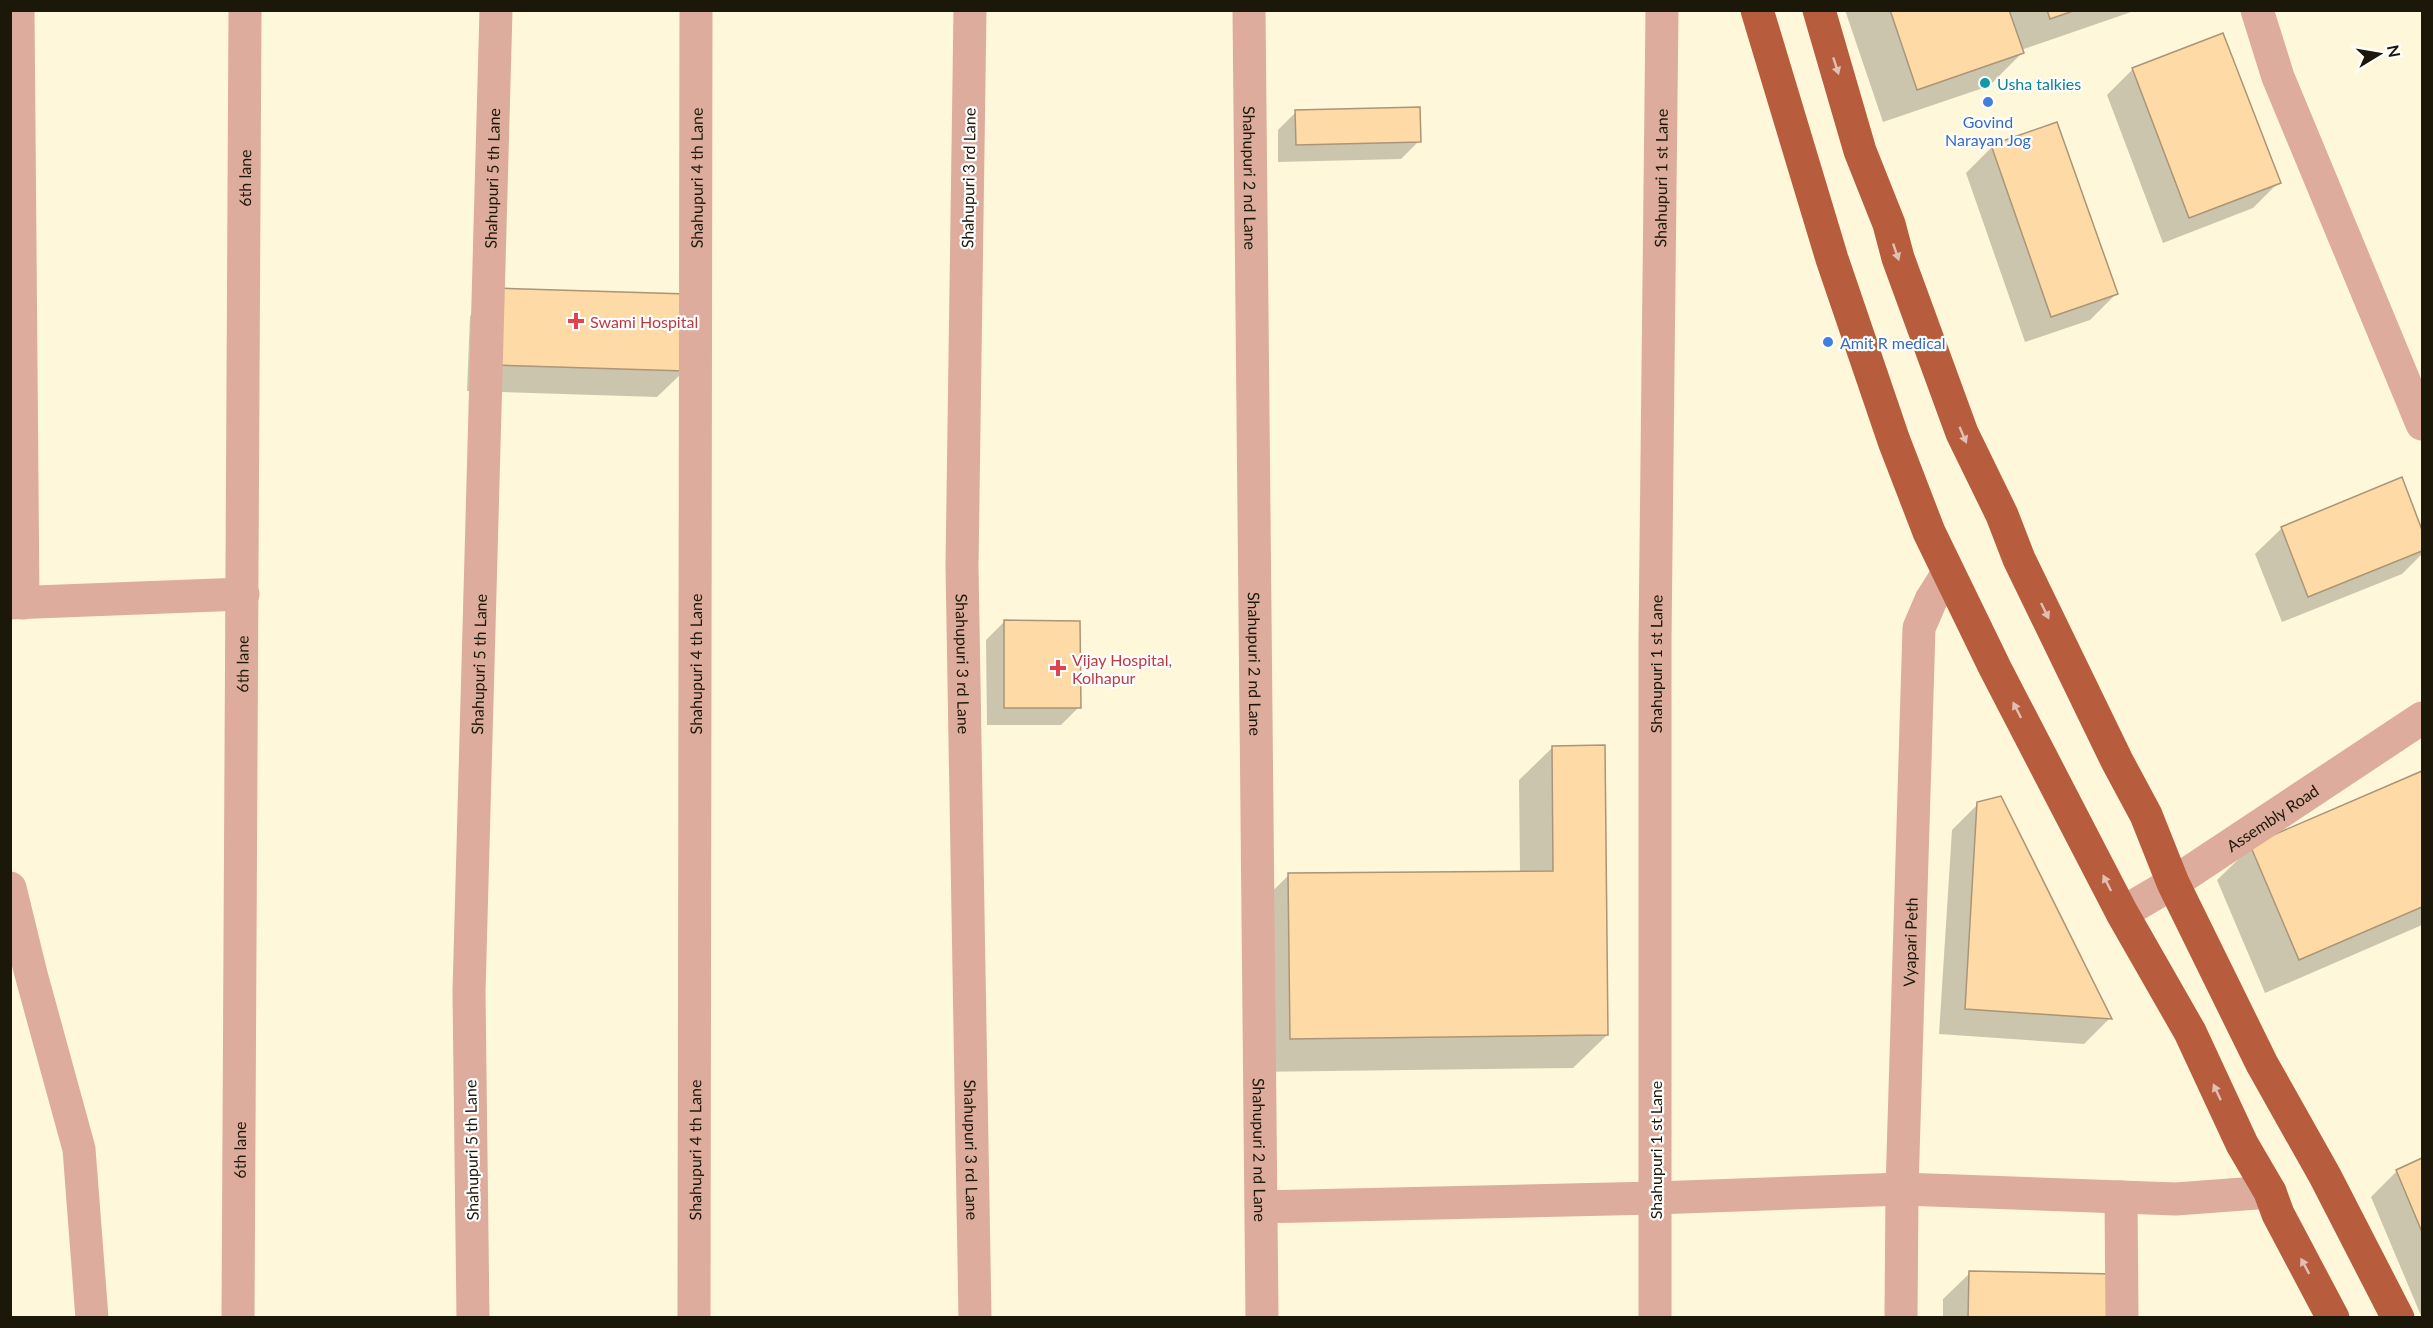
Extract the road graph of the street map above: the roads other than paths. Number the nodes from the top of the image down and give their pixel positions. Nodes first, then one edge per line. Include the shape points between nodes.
1 (18, 10) edge
2 (245, 10) edge
3 (496, 10) edge
4 (696, 10) edge
5 (970, 10) edge
6 (1248, 10) edge
7 (1662, 10) edge
8 (1757, 10) edge
9 (1819, 10) edge
10 (2257, 10) edge
11 (2422, 424) edge
12 (1948, 573) junction
13 (243, 594) junction
14 (17, 603) edge
15 (2422, 718) edge
16 (2173, 883) junction
17 (10, 888) edge
18 (2122, 913) junction
19 (1902, 1189) junction
20 (2270, 1192) junction
21 (2121, 1197) junction
22 (1655, 1198) junction
23 (1262, 1207) junction
24 (92, 1317) edge
25 (238, 1317) edge
26 (473, 1317) edge
27 (694, 1317) edge
28 (975, 1317) edge
29 (1262, 1317) edge
30 (1655, 1317) edge
31 (1901, 1317) edge
32 (2122, 1317) edge
33 (2333, 1317) edge
34 (2398, 1317) edge

1 - 14 street
2 - 13 street, 6th lane
3 - 26 street, Shahupuri 5 th Lane via 469,992
4 - 27 street, Shahupuri 4 th Lane
5 - 28 street, Shahupuri 3 rd Lane via 962,566
6 - 23 street, Shahupuri 2 nd Lane
7 - 22 street, Shahupuri 1 st Lane via 1655,640
8 - 12 highway via 1835,270 1894,441
9 -> 16 highway via 1860,151 1962,433 2019,559 2146,815
10 - 11 street via 2278,77
18 -> 12 highway
12 - 19 street, Vyapari Peth via 1919,628
13 - 14 street
13 - 25 street, 6th lane
15 - 16 street, Assembly Road
16 - 18 street, Assembly Road
16 - 34 highway via 2262,1064
17 - 24 street via 79,1149
20 -> 18 highway via 2242,1144 2190,1032
19 - 21 street
19 - 22 street
19 - 31 street, Vyapari Peth
20 - 21 street via 2176,1199
33 -> 20 highway
21 - 32 street
22 - 23 street
22 - 30 street, Shahupuri 1 st Lane
23 - 29 street, Shahupuri 2 nd Lane

